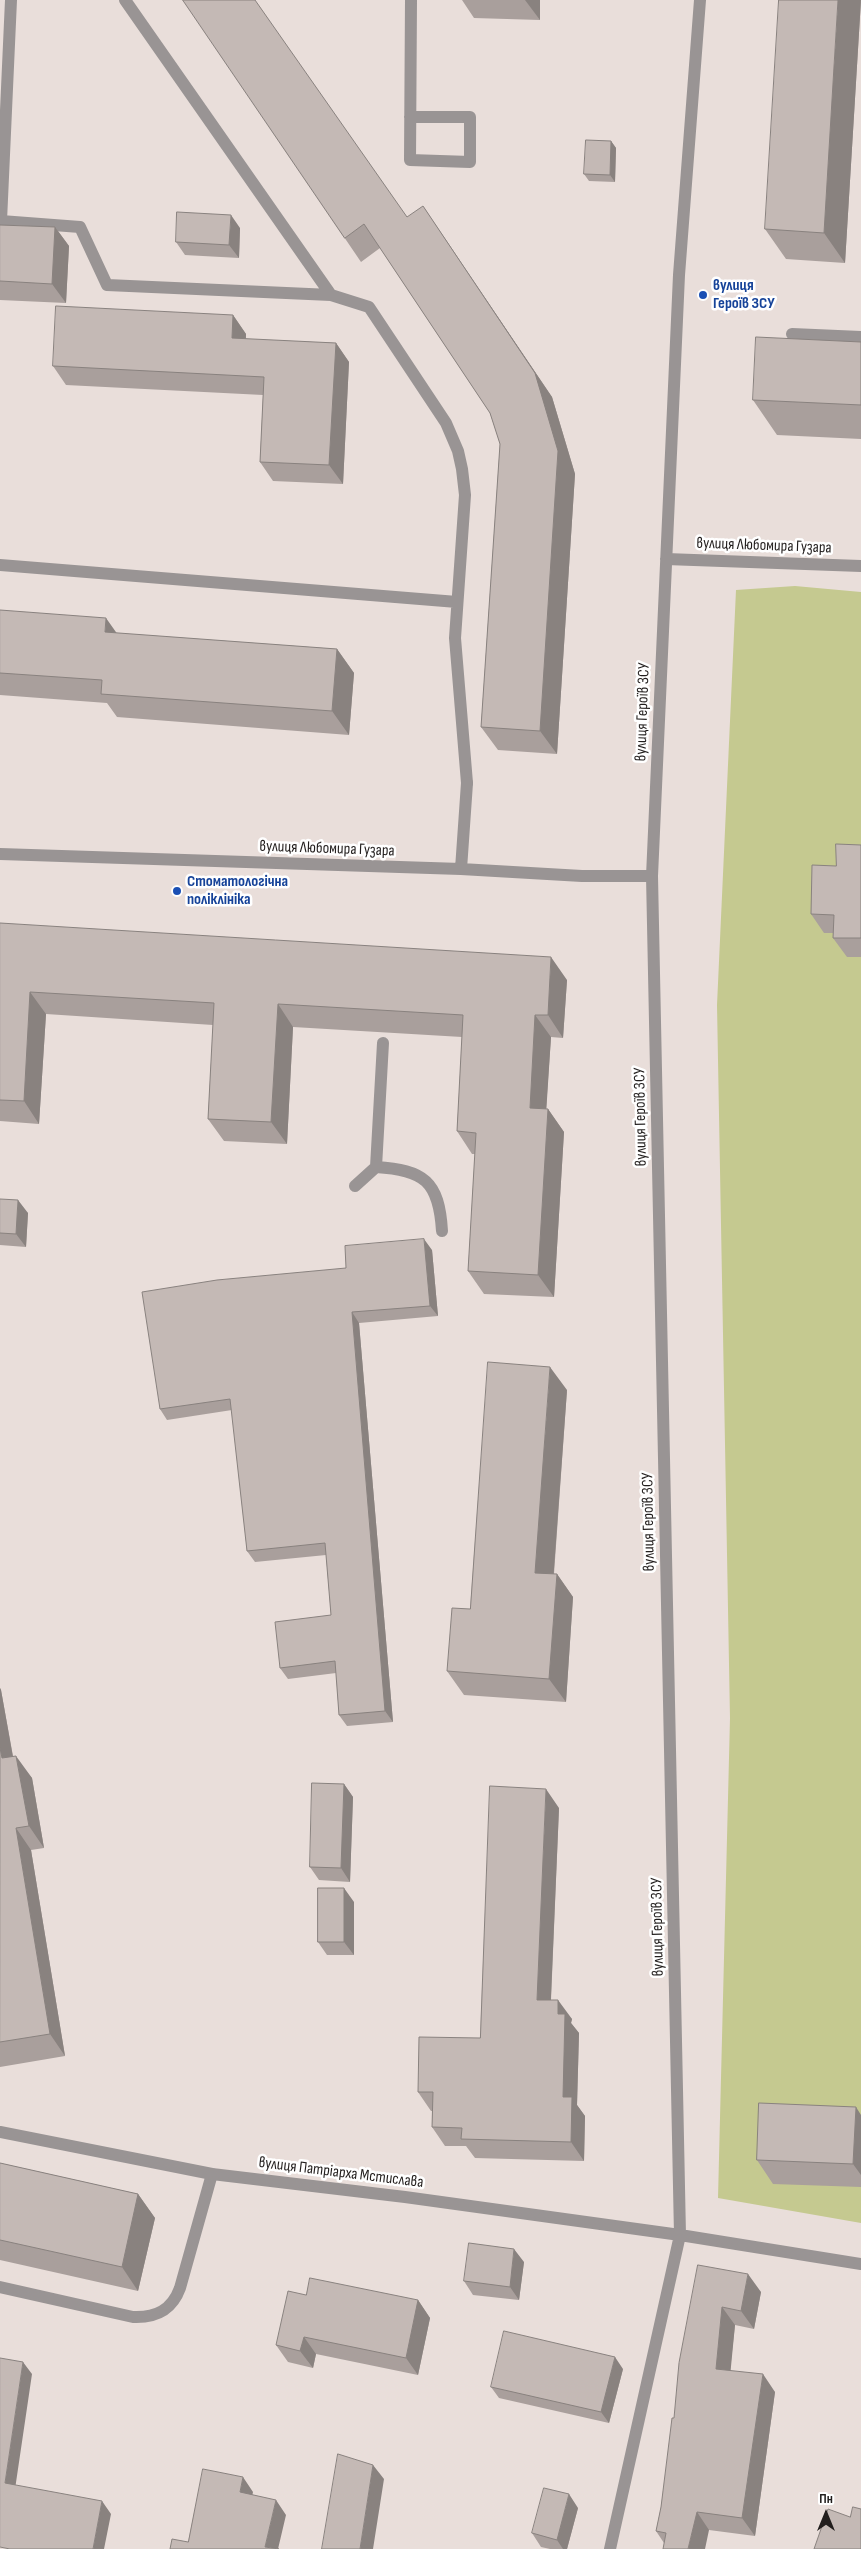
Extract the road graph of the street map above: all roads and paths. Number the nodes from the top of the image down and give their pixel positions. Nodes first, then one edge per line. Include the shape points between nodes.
1 (11, 0) edge
2 (125, 0) edge
3 (411, 0) edge
4 (700, 0) edge
5 (410, 118) junction
6 (331, 295) junction
7 (792, 334) dead end
8 (861, 337) edge
9 (666, 559) junction
10 (0, 565) edge
11 (861, 566) edge
12 (457, 602) junction
13 (0, 854) edge
14 (461, 869) junction
15 (652, 876) junction
16 (383, 1044) dead end
17 (376, 1167) junction
18 (355, 1186) dead end
19 (442, 1231) dead end
20 (0, 2132) edge
21 (212, 2174) junction
22 (680, 2235) junction
23 (861, 2264) edge
24 (0, 2287) edge
25 (610, 2549) edge

1 - 6 street via 1,221 80,227 107,284
2 - 6 street
3 - 5 street
4 - 9 street, вулиця Героїв ЗСУ via 679,275
5 - 5 street via 410,160 470,162 470,118
6 - 12 street via 369,307 446,423 458,451 465,495
7 - 8 street
9 - 11 street, вулиця Любомира Гузара
9 - 15 street, вулиця Героїв ЗСУ
10 - 12 street
12 - 14 street via 455,638 467,783
13 - 14 street, вулиця Любомира Гузара
14 - 15 street, вулиця Любомира Гузара via 582,876
15 - 22 street, вулиця Героїв ЗСУ
16 - 17 street
17 - 18 street
17 - 19 street via 410,1171 428,1181 437,1198
20 - 21 street, вулиця Патріарха Мстислава
21 - 22 street, вулиця Патріарха Мстислава
21 - 24 street via 180,2288 176,2298 162,2312 133,2317
22 - 23 street, вулиця Патріарха Мстислава
22 - 25 street

